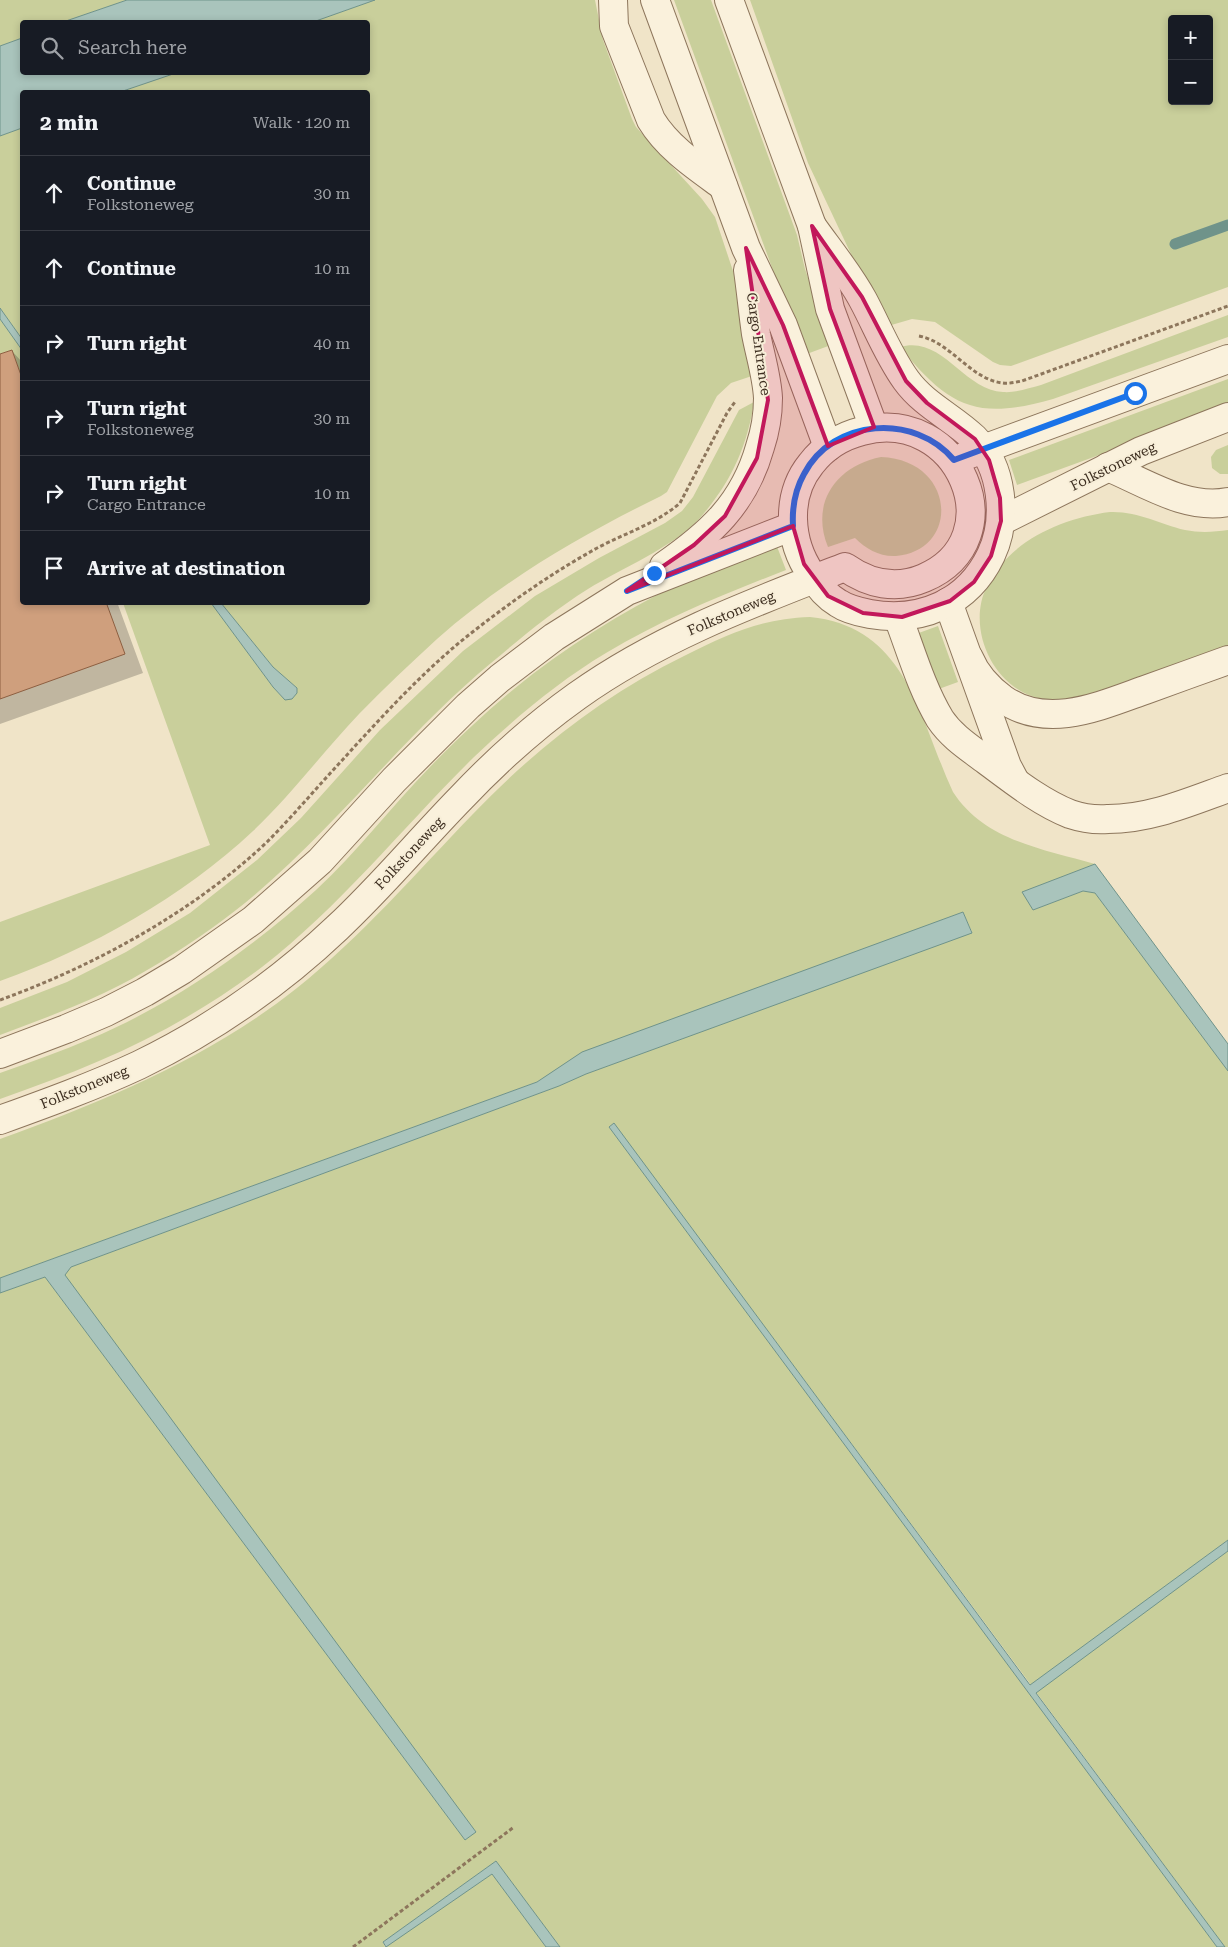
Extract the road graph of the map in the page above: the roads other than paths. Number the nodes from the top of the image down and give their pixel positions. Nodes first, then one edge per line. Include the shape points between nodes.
1 (613, 0) edge
2 (655, 0) edge
3 (730, 0) edge
4 (723, 186) junction
5 (812, 226) junction
6 (746, 248) junction
7 (1228, 359) edge
8 (1228, 417) edge
9 (874, 428) junction
10 (828, 447) junction
11 (982, 449) junction
12 (954, 460) junction
13 (1108, 467) junction
14 (1228, 502) edge
15 (1001, 522) junction
16 (793, 526) junction
17 (814, 579) junction
18 (627, 591) junction
19 (948, 602) junction
20 (898, 617) junction
21 (969, 658) junction
22 (1228, 660) edge
23 (1022, 787) junction
24 (1228, 788) edge
25 (0, 1054) edge
26 (0, 1120) edge

1 - 4 street via 614,26 651,120 674,147
2 - 4 street, Cargo Entrance
3 - 5 street
4 - 6 street, Cargo Entrance
5 - 9 street via 830,309
5 - 11 street via 862,297 906,381 935,410 964,429
6 - 10 street, Cargo Entrance via 783,325
6 - 18 street, Cargo Entrance via 768,400 757,458 748,481 725,516 694,545
7 - 11 street
8 - 13 street, Folkstoneweg via 1166,440
9 - 10 street via 851,434
9 - 12 street via 920,434
10 - 16 street via 804,473 793,507
11 - 12 street
11 - 15 street via 998,483
12 - 17 street via 967,486 970,518 961,547 949,562 914,583 894,585 868,581 845,567
13 - 14 street via 1189,502
13 - 15 street, Folkstoneweg
15 - 19 street via 994,548 983,569 974,582
16 - 17 street via 799,553
16 - 18 street
17 - 20 street via 828,596 849,609
17 - 26 street, Folkstoneweg via 682,634 576,697 493,766 336,930 281,977 239,1007 139,1064
18 - 25 street via 554,637 487,689 394,780 320,861 281,897 218,946 106,1012
19 - 20 street via 919,615
19 - 21 street
20 - 23 street via 924,687 946,727
21 - 22 street via 985,684 1009,703 1028,711 1050,714 1072,713 1105,704
21 - 23 street via 1007,766
23 - 24 street via 1071,814 1107,819 1165,810

